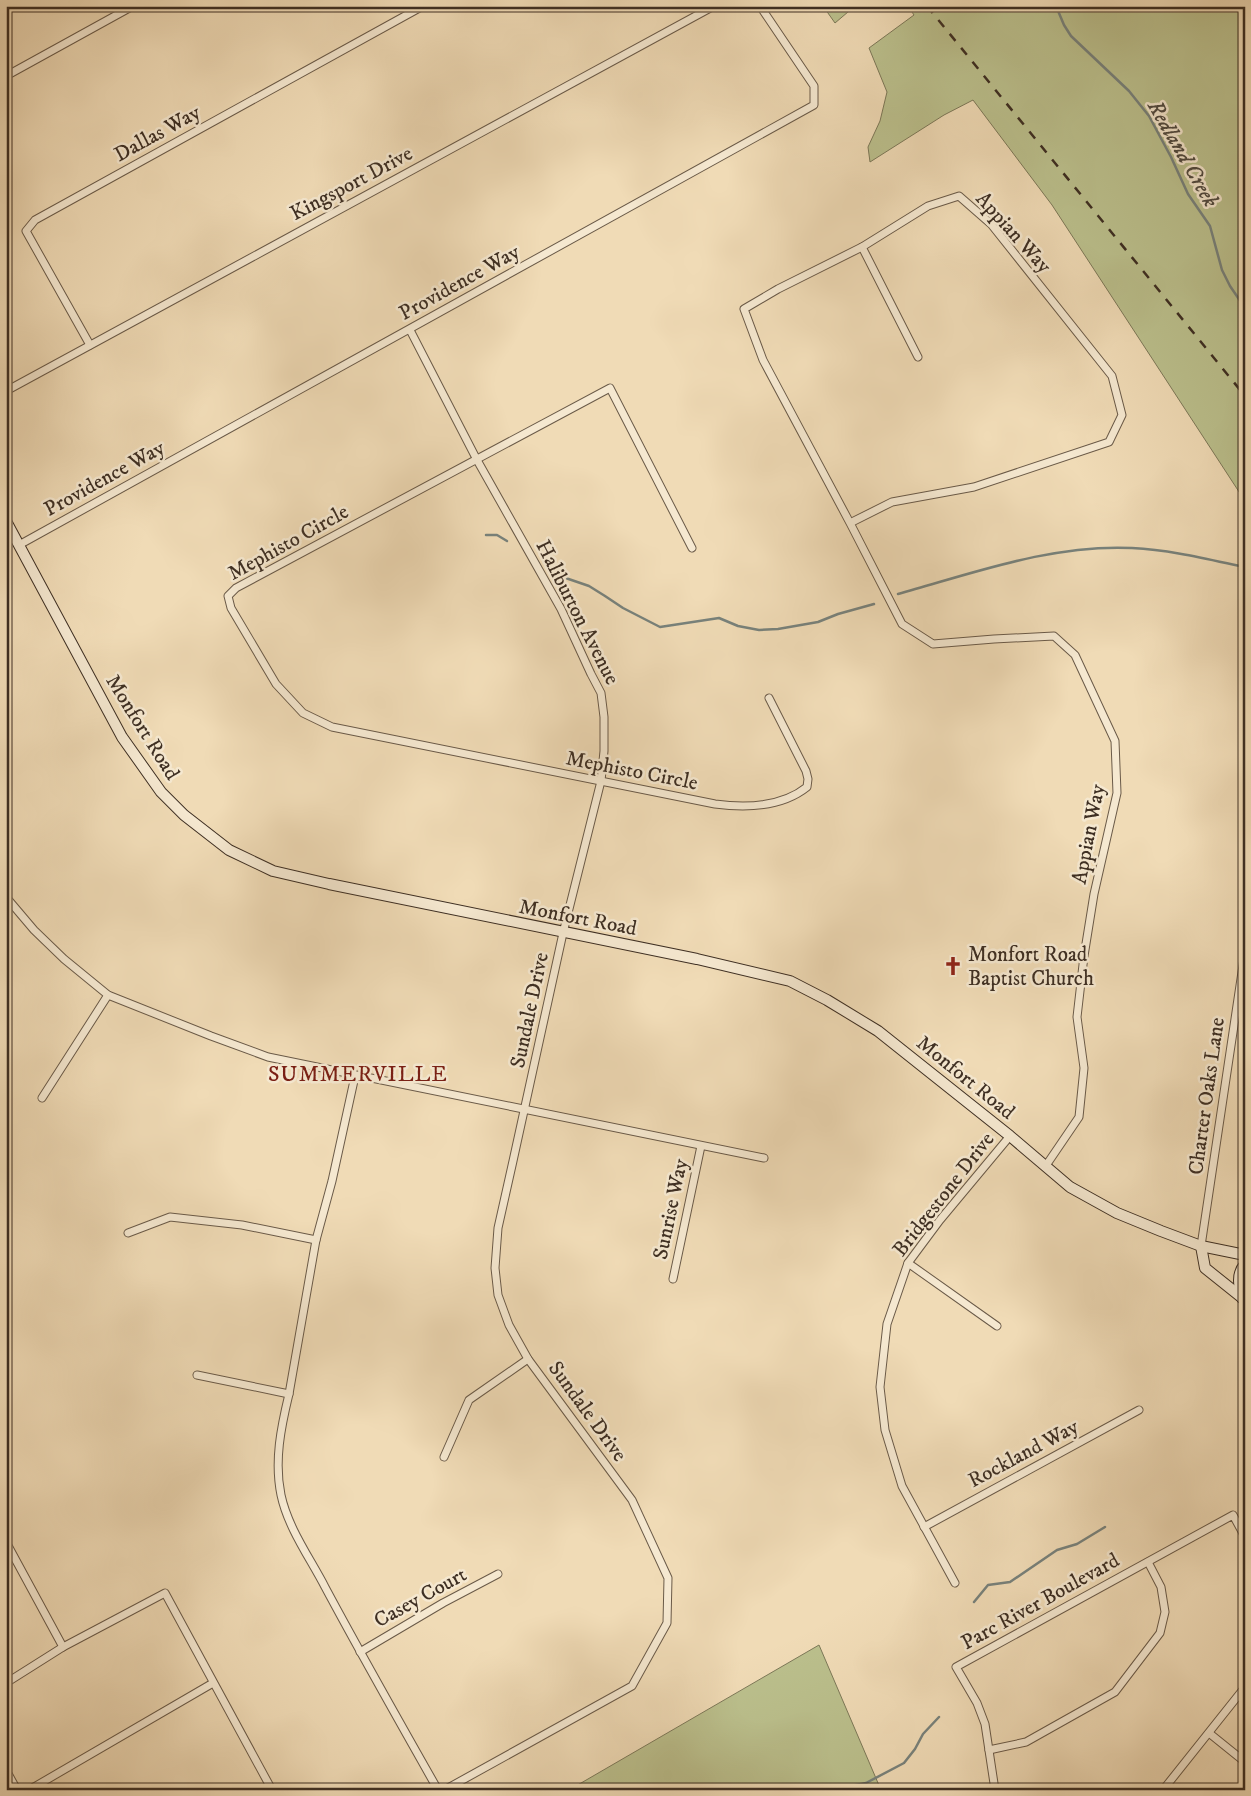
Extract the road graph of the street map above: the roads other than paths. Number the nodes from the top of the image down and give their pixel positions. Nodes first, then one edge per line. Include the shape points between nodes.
1 (133, 6) edge
2 (423, 6) edge
3 (714, 6) edge
4 (760, 6) edge
5 (6, 76) edge
6 (862, 247) junction
7 (410, 330) junction
8 (90, 345) junction
9 (918, 356) dead end
10 (6, 392) edge
11 (477, 460) junction
12 (6, 521) edge
13 (850, 523) junction
14 (19, 545) junction
15 (692, 548) dead end
16 (769, 698) dead end
17 (601, 781) junction
18 (7, 900) edge
19 (563, 933) junction
20 (1245, 952) edge
21 (108, 995) junction
22 (355, 1076) junction
23 (42, 1098) dead end
24 (525, 1109) junction
25 (1010, 1136) junction
26 (701, 1146) junction
27 (764, 1158) dead end
28 (1045, 1167) junction
29 (128, 1232) dead end
30 (316, 1240) junction
31 (1201, 1246) junction
32 (1245, 1255) edge
33 (908, 1263) junction
34 (1245, 1264) edge
35 (673, 1279) dead end
36 (1243, 1299) edge
37 (998, 1326) dead end
38 (528, 1359) junction
39 (197, 1375) dead end
40 (289, 1394) junction
41 (1139, 1410) dead end
42 (444, 1457) dead end
43 (924, 1527) junction
44 (1245, 1537) edge
45 (6, 1542) edge
46 (1148, 1562) junction
47 (498, 1574) dead end
48 (955, 1583) dead end
49 (63, 1647) junction
50 (360, 1652) junction
51 (6, 1683) edge
52 (213, 1683) junction
53 (1245, 1687) edge
54 (1209, 1732) junction
55 (989, 1750) junction
56 (1245, 1762) edge
57 (6, 1770) edge
58 (17, 1790) edge
59 (29, 1790) edge
60 (272, 1790) edge
61 (438, 1790) edge
62 (442, 1790) edge
63 (995, 1790) edge
64 (1163, 1790) edge

1 - 5 street
2 - 8 street, Dallas Way via 35,220 26,231
3 - 8 street, Kingsport Drive
4 - 7 street, Providence Way via 814,86 814,105
6 - 9 street
6 - 13 street, Appian Way via 744,309 763,360
6 - 13 street, Appian Way via 928,206 959,196 990,224 1112,376 1122,415 1109,442 974,488 892,502
7 - 11 street, Haliburton Avenue
7 - 14 street, Providence Way
8 - 10 street, Kingsport Drive
11 - 15 street, Mephisto Circle via 610,388
11 - 17 street, Haliburton Avenue via 561,609 601,693 604,751
11 - 17 street, Mephisto Circle via 236,588 228,596 231,608 276,684 302,713 332,727
12 - 14 street, Monfort Road
13 - 28 street, Appian Way via 902,624 933,644 1054,636 1075,655 1115,741 1117,793 1094,894 1077,1017 1084,1068 1080,1118
14 - 19 street, Monfort Road via 135,757 161,792 184,815 229,850 273,871
16 - 17 street, Mephisto Circle via 806,771 807,787 801,792 776,802 738,807
17 - 19 street, Haliburton Avenue
18 - 21 street via 46,942
19 - 24 street, Sundale Drive
19 - 25 street, Monfort Road via 790,981 878,1031
20 - 31 street, Charter Oaks Lane
21 - 22 street via 268,1058
21 - 23 street
22 - 24 street
22 - 30 street
24 - 26 street
24 - 38 street, Sundale Drive via 498,1228 495,1268 498,1295 509,1325
25 - 28 street, Monfort Road
25 - 33 street, Bridgestone Drive
26 - 27 street
26 - 35 street, Sunrise Way
28 - 31 street, Monfort Road via 1070,1187 1117,1214
29 - 30 street via 170,1218 242,1225
30 - 40 street
31 - 32 street, Monfort Road
31 - 36 street via 1205,1268
33 - 37 street
33 - 43 street, Bridgestone Drive via 887,1324 880,1388 885,1430 902,1486
34 - 36 street via 1238,1282
38 - 42 street via 469,1400
38 - 62 street, Sundale Drive via 632,1500 668,1578 667,1623 632,1686
39 - 40 street
40 - 50 street via 279,1450 282,1497 289,1519
41 - 43 street, Rockland Way
43 - 48 street, Bridgestone Drive
44 - 46 street, Parc River Boulevard via 1233,1515
45 - 49 street
46 - 55 street via 1161,1587 1165,1612 1160,1633 1115,1692 1026,1742
46 - 55 street, Parc River Boulevard via 956,1667 985,1724
47 - 50 street, Casey Court
49 - 51 street
49 - 52 street via 165,1593
50 - 61 street
52 - 59 street
52 - 60 street
53 - 54 street
54 - 56 street
54 - 64 street
55 - 63 street, Parc River Boulevard
57 - 58 street

